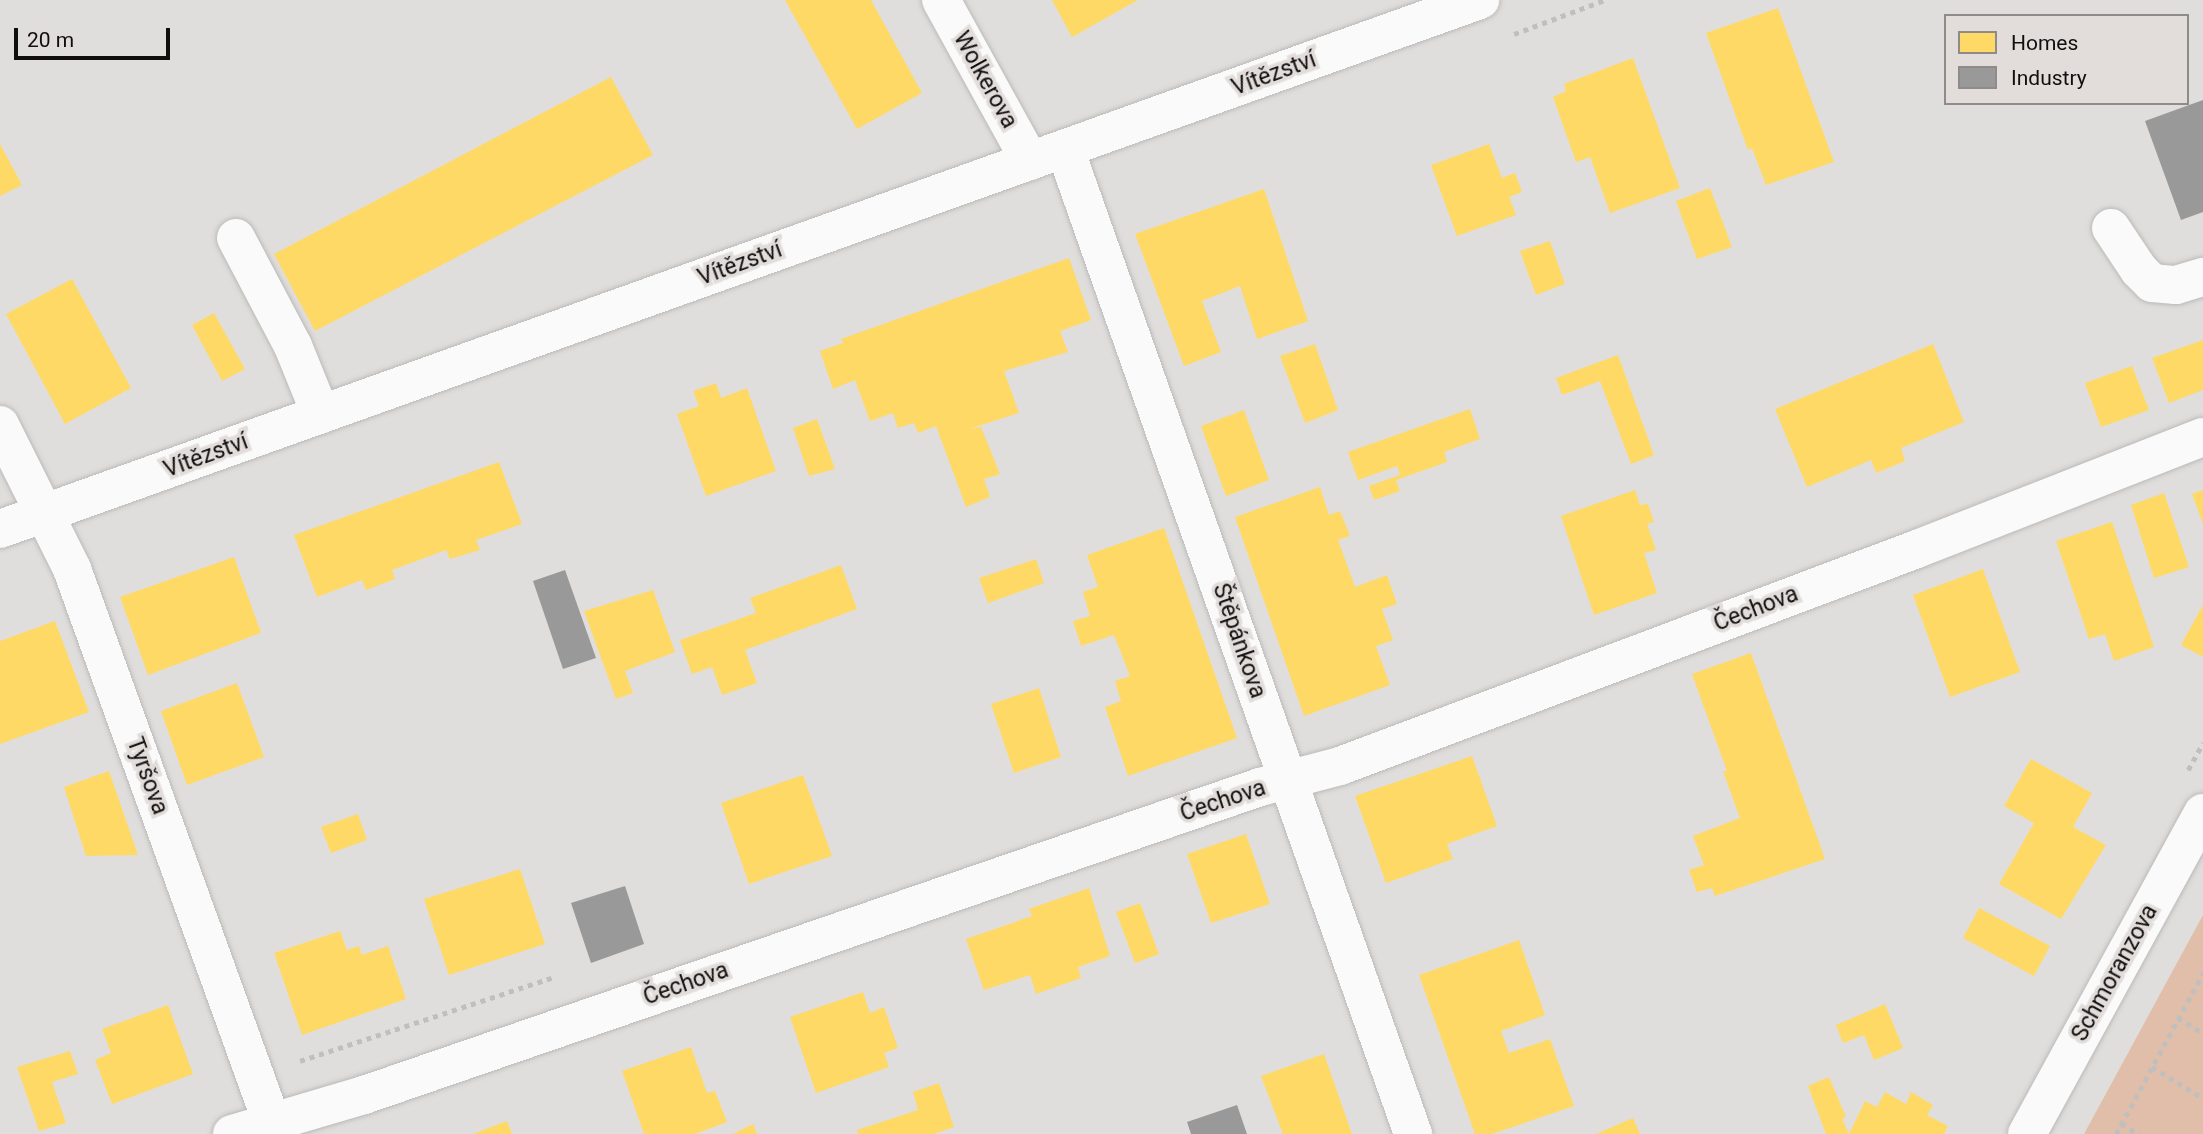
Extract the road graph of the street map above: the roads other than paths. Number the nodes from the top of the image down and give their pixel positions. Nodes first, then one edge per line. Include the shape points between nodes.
1 (941, 0) edge
2 (1479, 0) edge
3 (1047, 155) junction
4 (2111, 228) dead end
5 (236, 238) dead end
6 (2203, 277) edge
7 (321, 415) junction
8 (0, 425) edge
9 (2203, 437) edge
10 (46, 513) junction
11 (0, 529) edge
12 (1288, 781) junction
13 (2203, 813) edge
14 (274, 1128) edge
15 (232, 1134) edge
16 (1413, 1134) edge
17 (2026, 1134) edge

1 - 3 street, Wolkerova
2 - 3 street, Vítězství
3 - 7 street, Vítězství
3 - 12 street, Štěpánkova
4 - 6 street via 2152,283 2176,285
5 - 7 street via 293,346
7 - 10 street, Vítězství
8 - 10 street, Tyršova
9 - 12 street, Čechova via 1917,549 1353,761
10 - 11 street, Vítězství
10 - 14 street, Tyršova via 72,569
12 - 14 street, Čechova via 1247,791
12 - 16 street, Štěpánkova
13 - 17 street, Schmoranzova
14 - 15 street, Čechova

